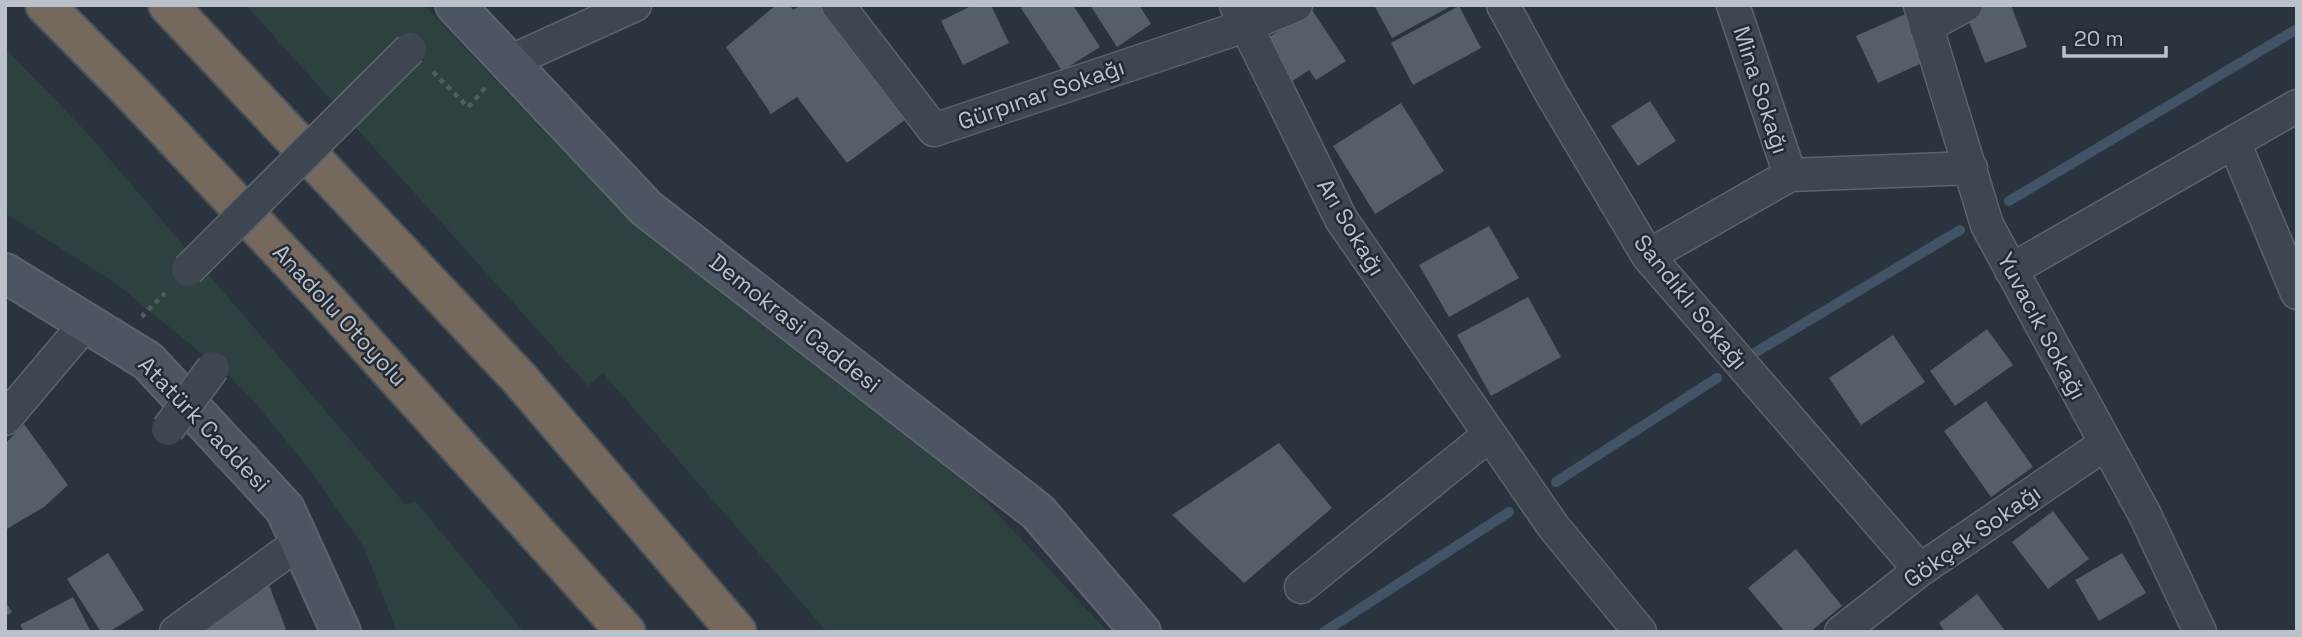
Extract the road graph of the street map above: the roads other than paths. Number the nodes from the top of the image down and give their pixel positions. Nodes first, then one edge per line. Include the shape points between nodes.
1 (45, 5) edge
2 (168, 5) edge
3 (455, 5) edge
4 (635, 5) edge
5 (838, 5) edge
6 (1296, 5) edge
7 (1503, 5) edge
8 (1733, 5) edge
9 (1966, 5) edge
10 (1240, 16) edge
11 (1923, 16) edge
12 (411, 49) road end
13 (509, 62) junction
14 (2297, 106) edge
15 (2234, 142) junction
16 (1971, 168) junction
17 (1790, 175) junction
18 (1648, 256) junction
19 (188, 270) dead end
20 (2011, 270) junction
21 (5, 273) edge
22 (2297, 293) edge
23 (86, 323) junction
24 (212, 368) dead end
25 (5, 419) edge
26 (168, 429) dead end
27 (1489, 435) junction
28 (2105, 444) junction
29 (300, 542) junction
30 (1920, 570) junction
31 (1301, 587) dead end
32 (176, 632) edge
33 (341, 632) edge
34 (626, 632) edge
35 (737, 632) edge
36 (1142, 632) edge
37 (1640, 632) edge
38 (1841, 632) edge
39 (2200, 632) edge

1 - 34 highway, Anadolu Otoyolu via 323,295
2 - 35 highway via 517,377
3 - 13 street, Demokrasi Caddesi
4 - 13 street
5 - 10 street, Gürpınar Sokağı via 934,130
6 - 10 street, Gürpınar Sokağı
7 - 18 street, Sandıklı Sokağı
8 - 17 street, Mina Sokağı
9 - 11 street
10 - 27 street, Arı Sokağı via 1341,219
11 - 16 street, Yuvacık Sokağı
12 - 19 street, bridge
13 - 36 street, Demokrasi Caddesi via 646,208 1038,512
14 - 15 street
15 - 20 street
15 - 22 street
16 - 17 street
16 - 20 street, Yuvacık Sokağı via 1987,225
17 - 18 street
18 - 30 street, Sandıklı Sokağı
20 - 28 street, Yuvacık Sokağı
21 - 23 street, Atatürk Caddesi
23 - 25 street
23 - 29 street, Atatürk Caddesi via 148,361 285,509
24 - 26 street, bridge
27 - 31 street
27 - 37 street, Arı Sokağı via 1553,526
28 - 30 street, Gökçek Sokağı
28 - 39 street, Yuvacık Sokağı via 2144,513
29 - 32 street
29 - 33 street, Atatürk Caddesi
30 - 38 street, Gökçek Sokağı

